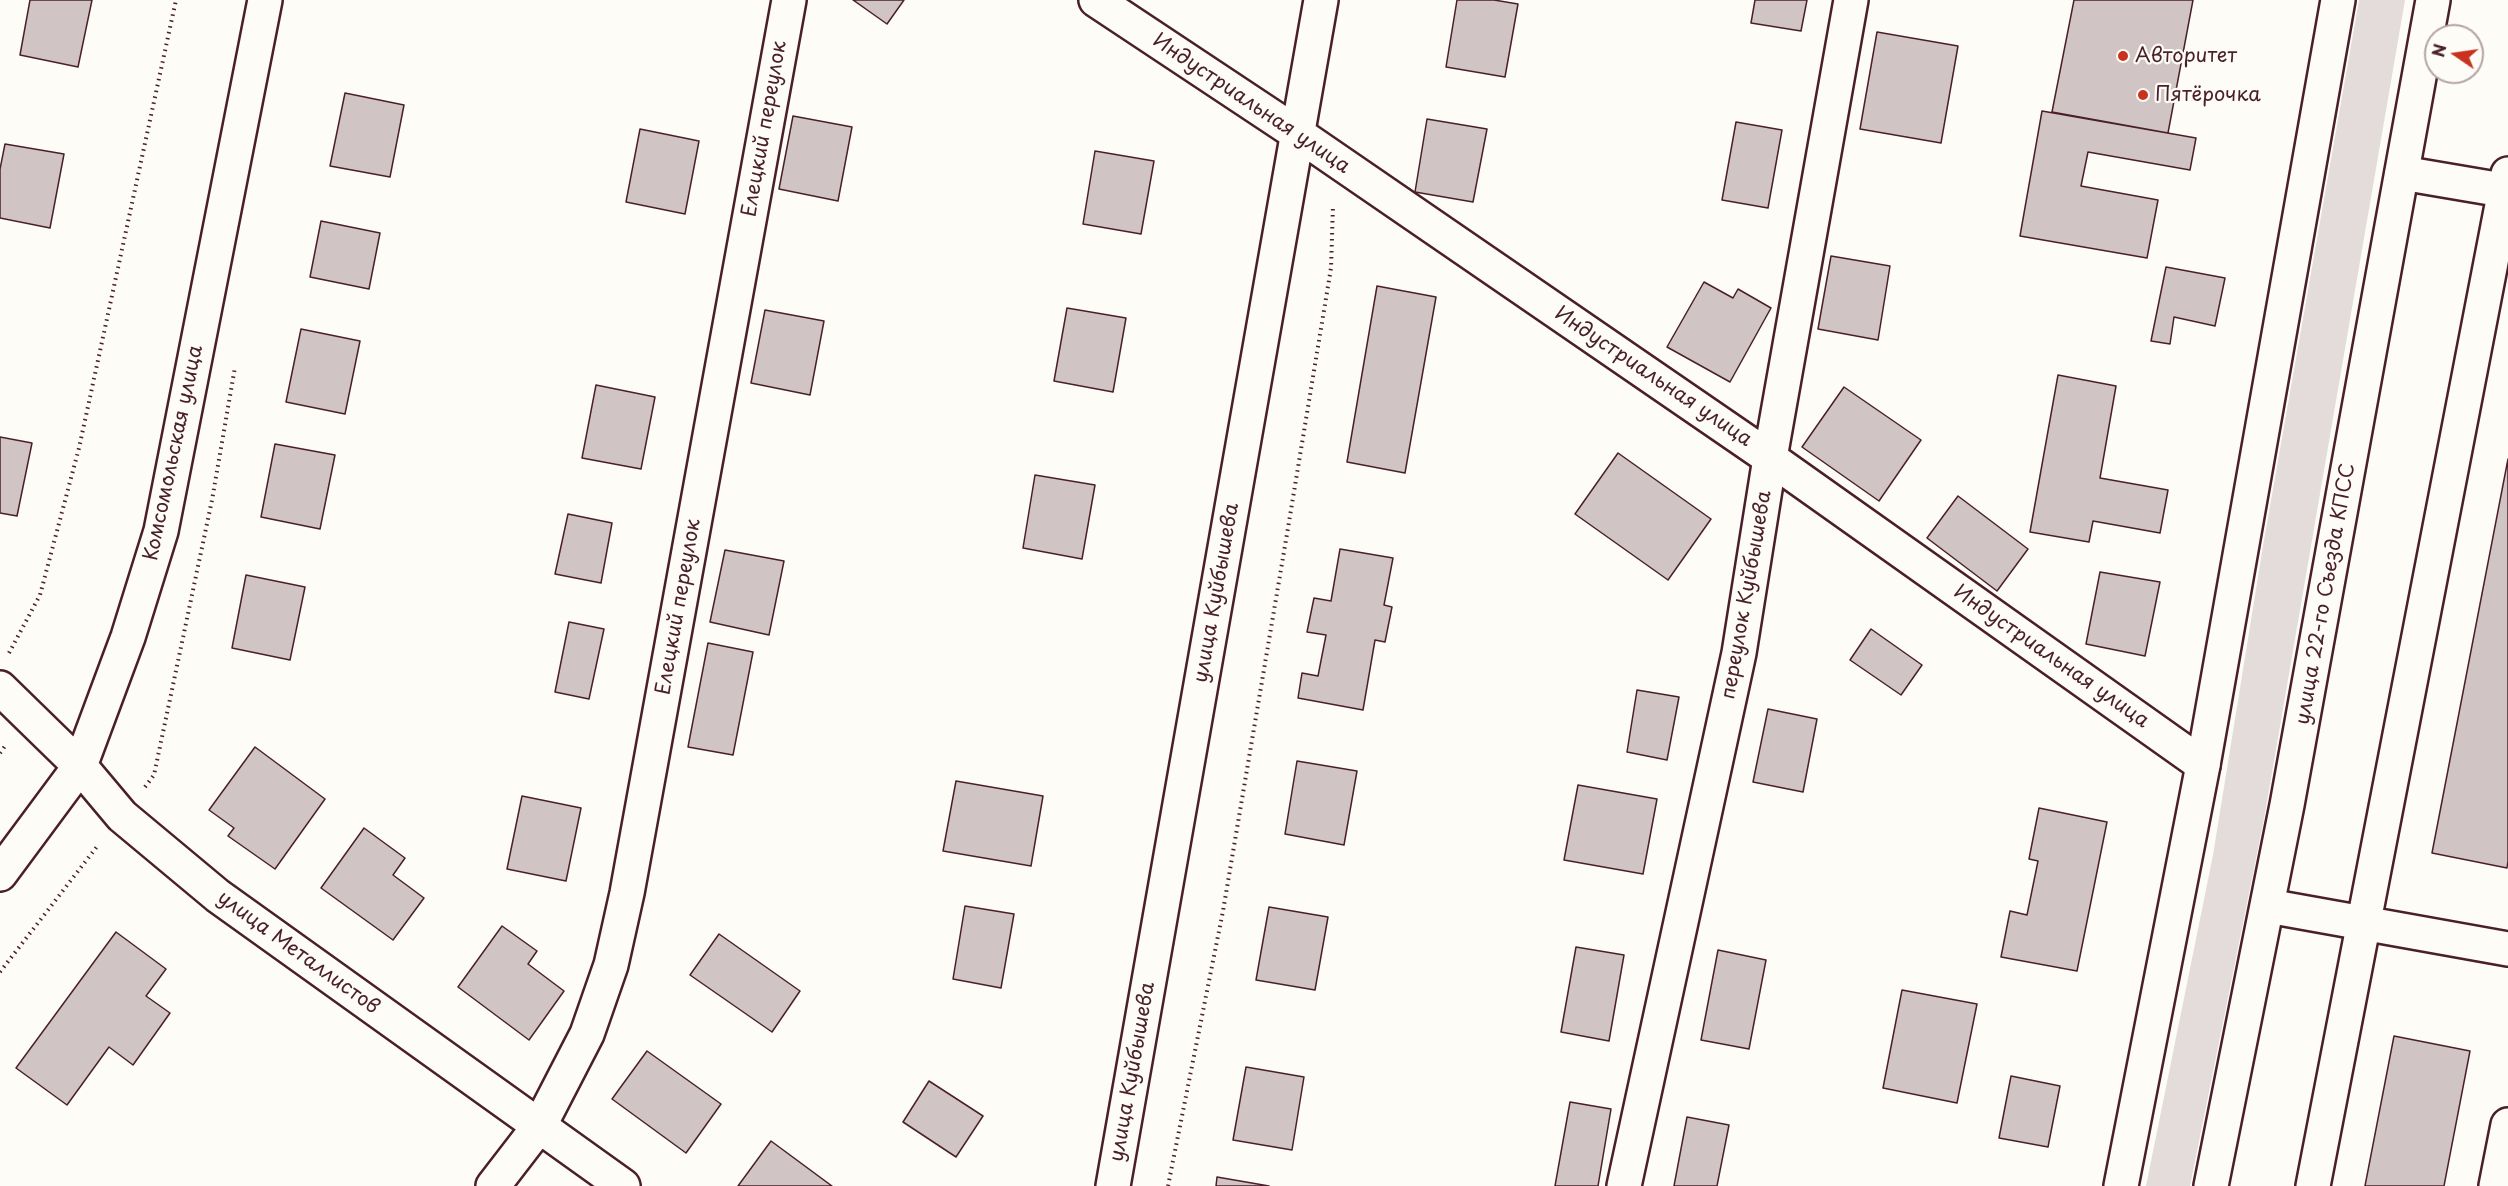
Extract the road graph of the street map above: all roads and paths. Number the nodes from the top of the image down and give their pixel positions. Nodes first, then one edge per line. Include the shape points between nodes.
1 (176, 0) edge
2 (265, 0) edge
3 (789, 0) edge
4 (1096, 0) edge
5 (1321, 0) edge
6 (1851, 0) edge
7 (2338, 0) edge
8 (2433, 0) edge
9 (1298, 134) junction
10 (1335, 160) junction
11 (2402, 173) junction
12 (2507, 185) edge
13 (1770, 458) junction
14 (3, 674) edge
15 (2203, 765) junction
16 (80, 766) junction
17 (0, 874) edge
18 (2268, 906) junction
19 (2363, 923) junction
20 (2508, 949) edge
21 (540, 1125) junction
22 (2508, 1125) edge
23 (493, 1186) edge
24 (623, 1186) edge
25 (1113, 1186) edge
26 (1168, 1186) edge
27 (1624, 1186) edge
28 (2121, 1186) edge
29 (2211, 1186) edge
30 (2313, 1186) edge
31 (2496, 1186) edge

1 - 14 path via 79,448 40,594
2 - 16 street, Комсомольская улица via 161,531 128,637
3 - 21 street, Елецкий переулок via 611,965 587,1034
4 - 9 street, Индустриальная улица
5 - 9 street, улица Куйбышева
6 - 13 street, переулок Куйбышева
7 - 15 street
8 - 11 street, улица 22-го Съезда КПСС
9 - 10 street, Индустриальная улица
9 - 25 street, улица Куйбышева
10 - 13 street, Индустриальная улица
10 - 26 path via 1331,268 1223,910
11 - 12 street
11 - 18 street, улица 22-го Съезда КПСС
12 - 19 street
13 - 15 street, Индустриальная улица
13 - 27 street, переулок Куйбышева via 1739,653
14 - 16 street, улица Металлистов
15 - 28 street
16 - 17 street, Комсомольская улица
16 - 21 street, улица Металлистов via 122,816 218,896
18 - 19 street
18 - 29 street, улица 22-го Съезда КПСС
19 - 20 street
19 - 30 street
21 - 23 street, Елецкий переулок
21 - 24 street, улица Металлистов
22 - 31 street

